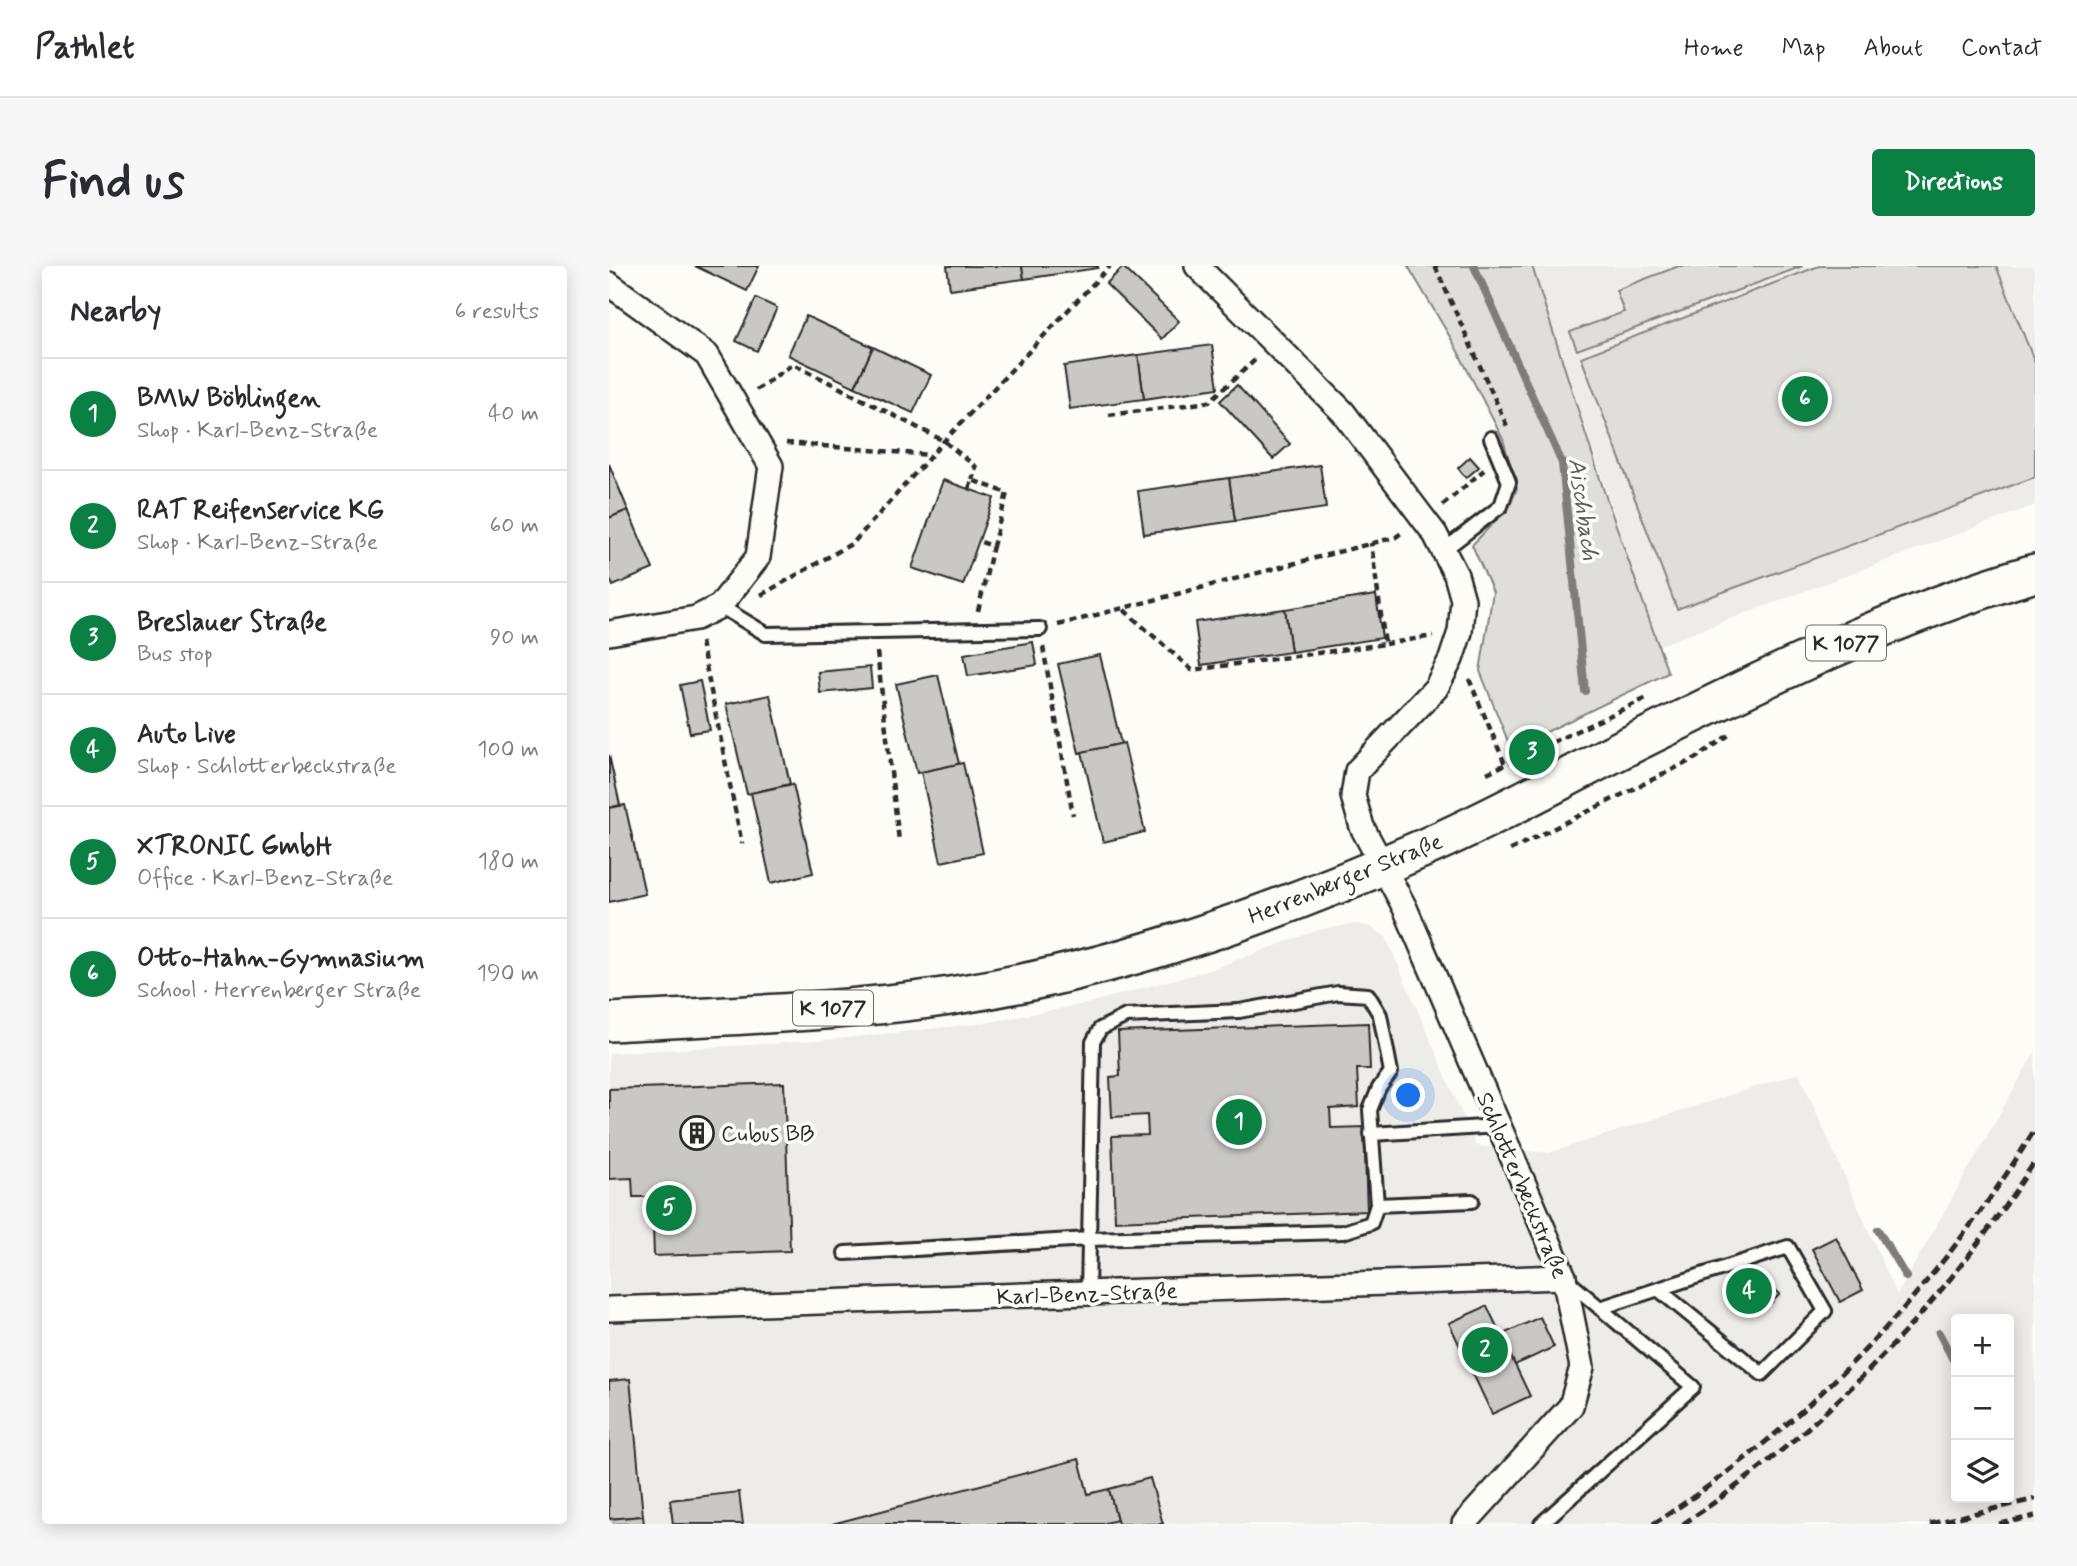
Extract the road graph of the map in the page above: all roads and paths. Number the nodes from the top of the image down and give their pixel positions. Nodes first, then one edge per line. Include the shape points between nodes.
1 (1110, 266) edge
2 (1197, 266) edge
3 (609, 284) edge
4 (1274, 343) junction
5 (735, 404) junction
6 (1109, 415) dead end
7 (1491, 438) dead end
8 (756, 440) junction
9 (944, 441) junction
10 (931, 455) junction
11 (1499, 456) junction
12 (972, 480) junction
13 (969, 489) dead end
14 (1423, 518) junction
15 (978, 541) dead end
16 (1371, 543) junction
17 (993, 546) junction
18 (1444, 550) junction
19 (2035, 573) edge
20 (796, 577) dead end
21 (720, 606) junction
22 (1124, 610) junction
23 (695, 618) junction
24 (974, 629) junction
25 (1040, 629) junction
26 (875, 630) junction
27 (1460, 632) junction
28 (609, 633) edge
29 (1385, 644) junction
30 (1467, 675) dead end
31 (1739, 727) dead end
32 (1505, 764) dead end
33 (1073, 815) dead end
34 (899, 841) dead end
35 (742, 844) dead end
36 (1510, 849) dead end
37 (1383, 865) junction
38 (609, 1022) edge
39 (1499, 1126) junction
40 (1371, 1134) junction
41 (1472, 1201) dead end
42 (1377, 1205) junction
43 (1089, 1239) junction
44 (845, 1253) dead end
45 (1564, 1277) junction
46 (1658, 1289) junction
47 (1088, 1293) junction
48 (1600, 1308) junction
49 (609, 1309) edge
50 (1464, 1524) edge
51 (1541, 1524) edge

1 - 9 path
2 - 4 street, Schlotterbeckstraße
3 - 5 street via 707,355
4 - 6 path via 1209,402
4 - 14 street, Schlotterbeckstraße via 1343,412
5 - 8 street
5 - 9 path via 793,364
7 - 11 lane
8 - 10 path
8 - 21 street via 771,466 758,557
9 - 10 path
9 - 12 path via 976,467
10 - 20 path via 853,543
11 - 14 path
11 - 18 lane via 1509,482 1501,506
12 - 13 path
12 - 17 path via 1007,493
14 - 16 path via 1396,537
14 - 18 street, Schlotterbeckstraße
15 - 17 path
16 - 22 path
16 - 29 path
17 - 24 path
18 - 27 street, Schlotterbeckstraße via 1462,600
19 - 37 main road, Herrenberger Straße / K 1077 via 1850,641
21 - 23 street
21 - 26 lane via 766,634
22 - 25 path
22 - 29 path via 1192,670
23 - 28 street
23 - 35 path
24 - 25 lane
24 - 26 lane
25 - 33 path
26 - 34 path
27 - 29 path
27 - 37 street, Schlotterbeckstraße via 1436,688 1357,771 1353,796
30 - 32 path
31 - 36 path via 1696,758
37 - 38 main road, Herrenberger Straße / K 1077 via 1143,953 1010,985 900,1002
37 - 39 street, Schlotterbeckstraße
39 - 40 lane
39 - 45 street, Schlotterbeckstraße
40 - 42 lane
40 - 43 lane via 1370,1110 1391,1072 1380,1014 1368,995 1338,993 1239,1011 1126,1016 1100,1029 1093,1042
41 - 42 lane
42 - 43 lane via 1371,1223 1343,1232
43 - 44 lane
43 - 47 lane
45 - 47 street, Karl-Benz-Straße
45 - 48 lane
45 - 50 street, Schlotterbeckstraße via 1582,1367 1571,1406
46 - 46 lane via 1788,1247 1825,1311 1762,1374
46 - 48 lane
47 - 49 street, Karl-Benz-Straße
48 - 51 lane via 1693,1387

